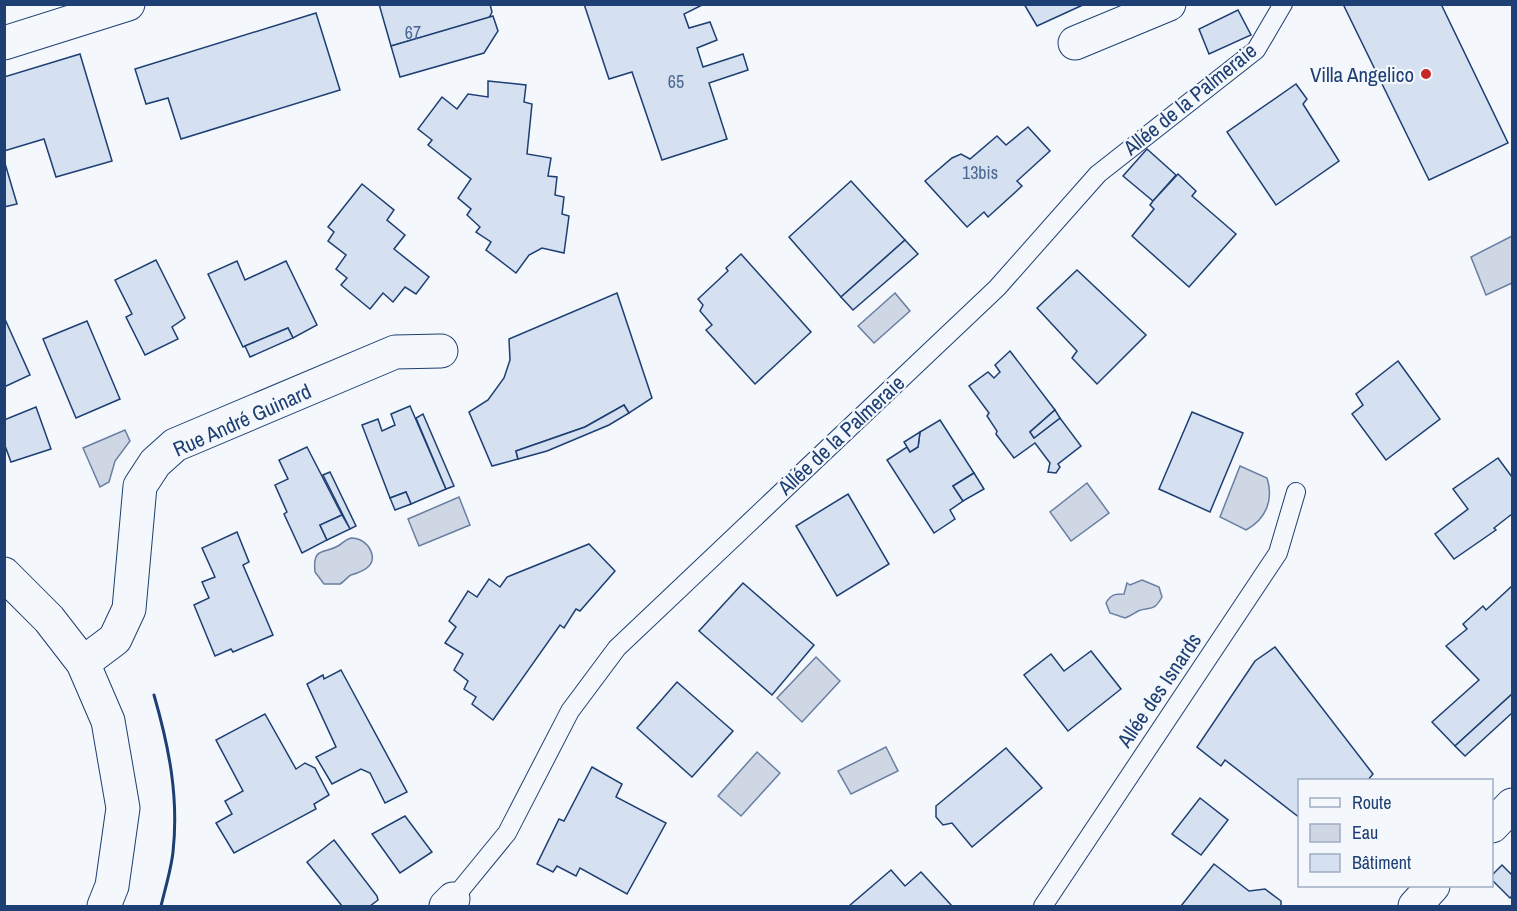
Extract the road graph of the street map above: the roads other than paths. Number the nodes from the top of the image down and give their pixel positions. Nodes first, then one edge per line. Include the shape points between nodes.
1 (128, 4) edge
2 (1169, 4) edge
3 (1283, 4) edge
4 (11, 36) edge
5 (1075, 43) dead end
6 (441, 351) dead end
7 (1296, 492) dead end
8 (4, 574) edge
9 (83, 663) junction
10 (1512, 806) edge
11 (1493, 824) edge
12 (1431, 887) edge
13 (449, 903) edge
14 (104, 906) edge
15 (1043, 906) edge
16 (1415, 906) edge

1 - 4 street
2 - 5 street
3 - 13 lane, Allée de la Palmeraie via 1256,50 1098,174 996,288 617,648 570,711 507,833
6 - 9 street, Rue André Guinard via 395,352 175,445 155,463 140,486 129,609 114,639
7 - 15 lane, Allée des Isnards via 1278,553
8 - 9 street via 49,619
9 - 14 street via 108,721 123,808 112,886
10 - 11 street
12 - 16 street

